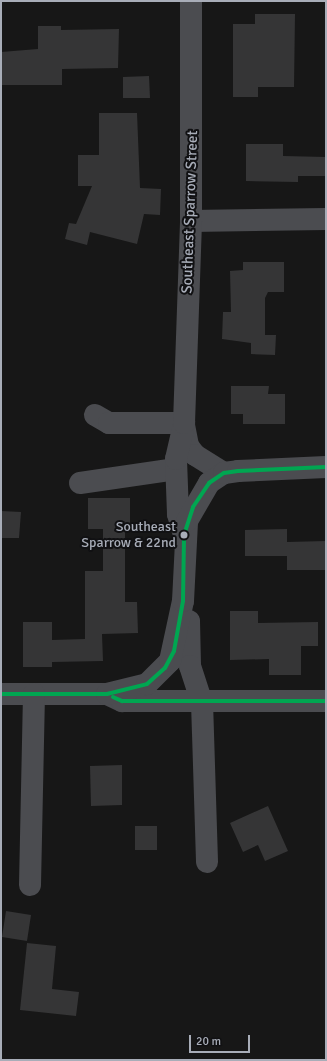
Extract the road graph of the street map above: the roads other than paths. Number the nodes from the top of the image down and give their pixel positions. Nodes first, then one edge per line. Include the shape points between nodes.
1 (191, 1) edge
2 (326, 220) edge
3 (191, 221) junction
4 (95, 415) dead end
5 (184, 423) junction
6 (326, 468) edge
7 (176, 469) junction
8 (224, 473) junction
9 (80, 483) dead end
10 (184, 535) junction
11 (183, 601) junction
12 (1, 694) edge
13 (34, 694) junction
14 (107, 694) junction
15 (326, 701) edge
16 (202, 702) junction
17 (207, 862) dead end
18 (30, 885) dead end

1 - 3 street, Southeast Sparrow Street
2 - 3 street
3 - 5 street, Southeast Sparrow Street
4 - 5 street via 109,423
5 - 7 street, Southeast Sparrow Street
5 - 8 street, Southeast Sparrow Street via 188,446 195,455
6 - 8 street
7 - 9 street
7 - 10 street, Southeast Sparrow Street via 178,514
8 - 10 street, Southeast Sparrow Street via 209,483 200,494
10 - 11 street, Southeast Sparrow Street
11 - 14 street, Southeast Sparrow Street via 174,651 165,668 147,684
11 - 16 street via 189,622 192,676
12 - 13 street
13 - 14 street
13 - 18 street
14 - 16 street via 122,701
15 - 16 street
16 - 17 street

